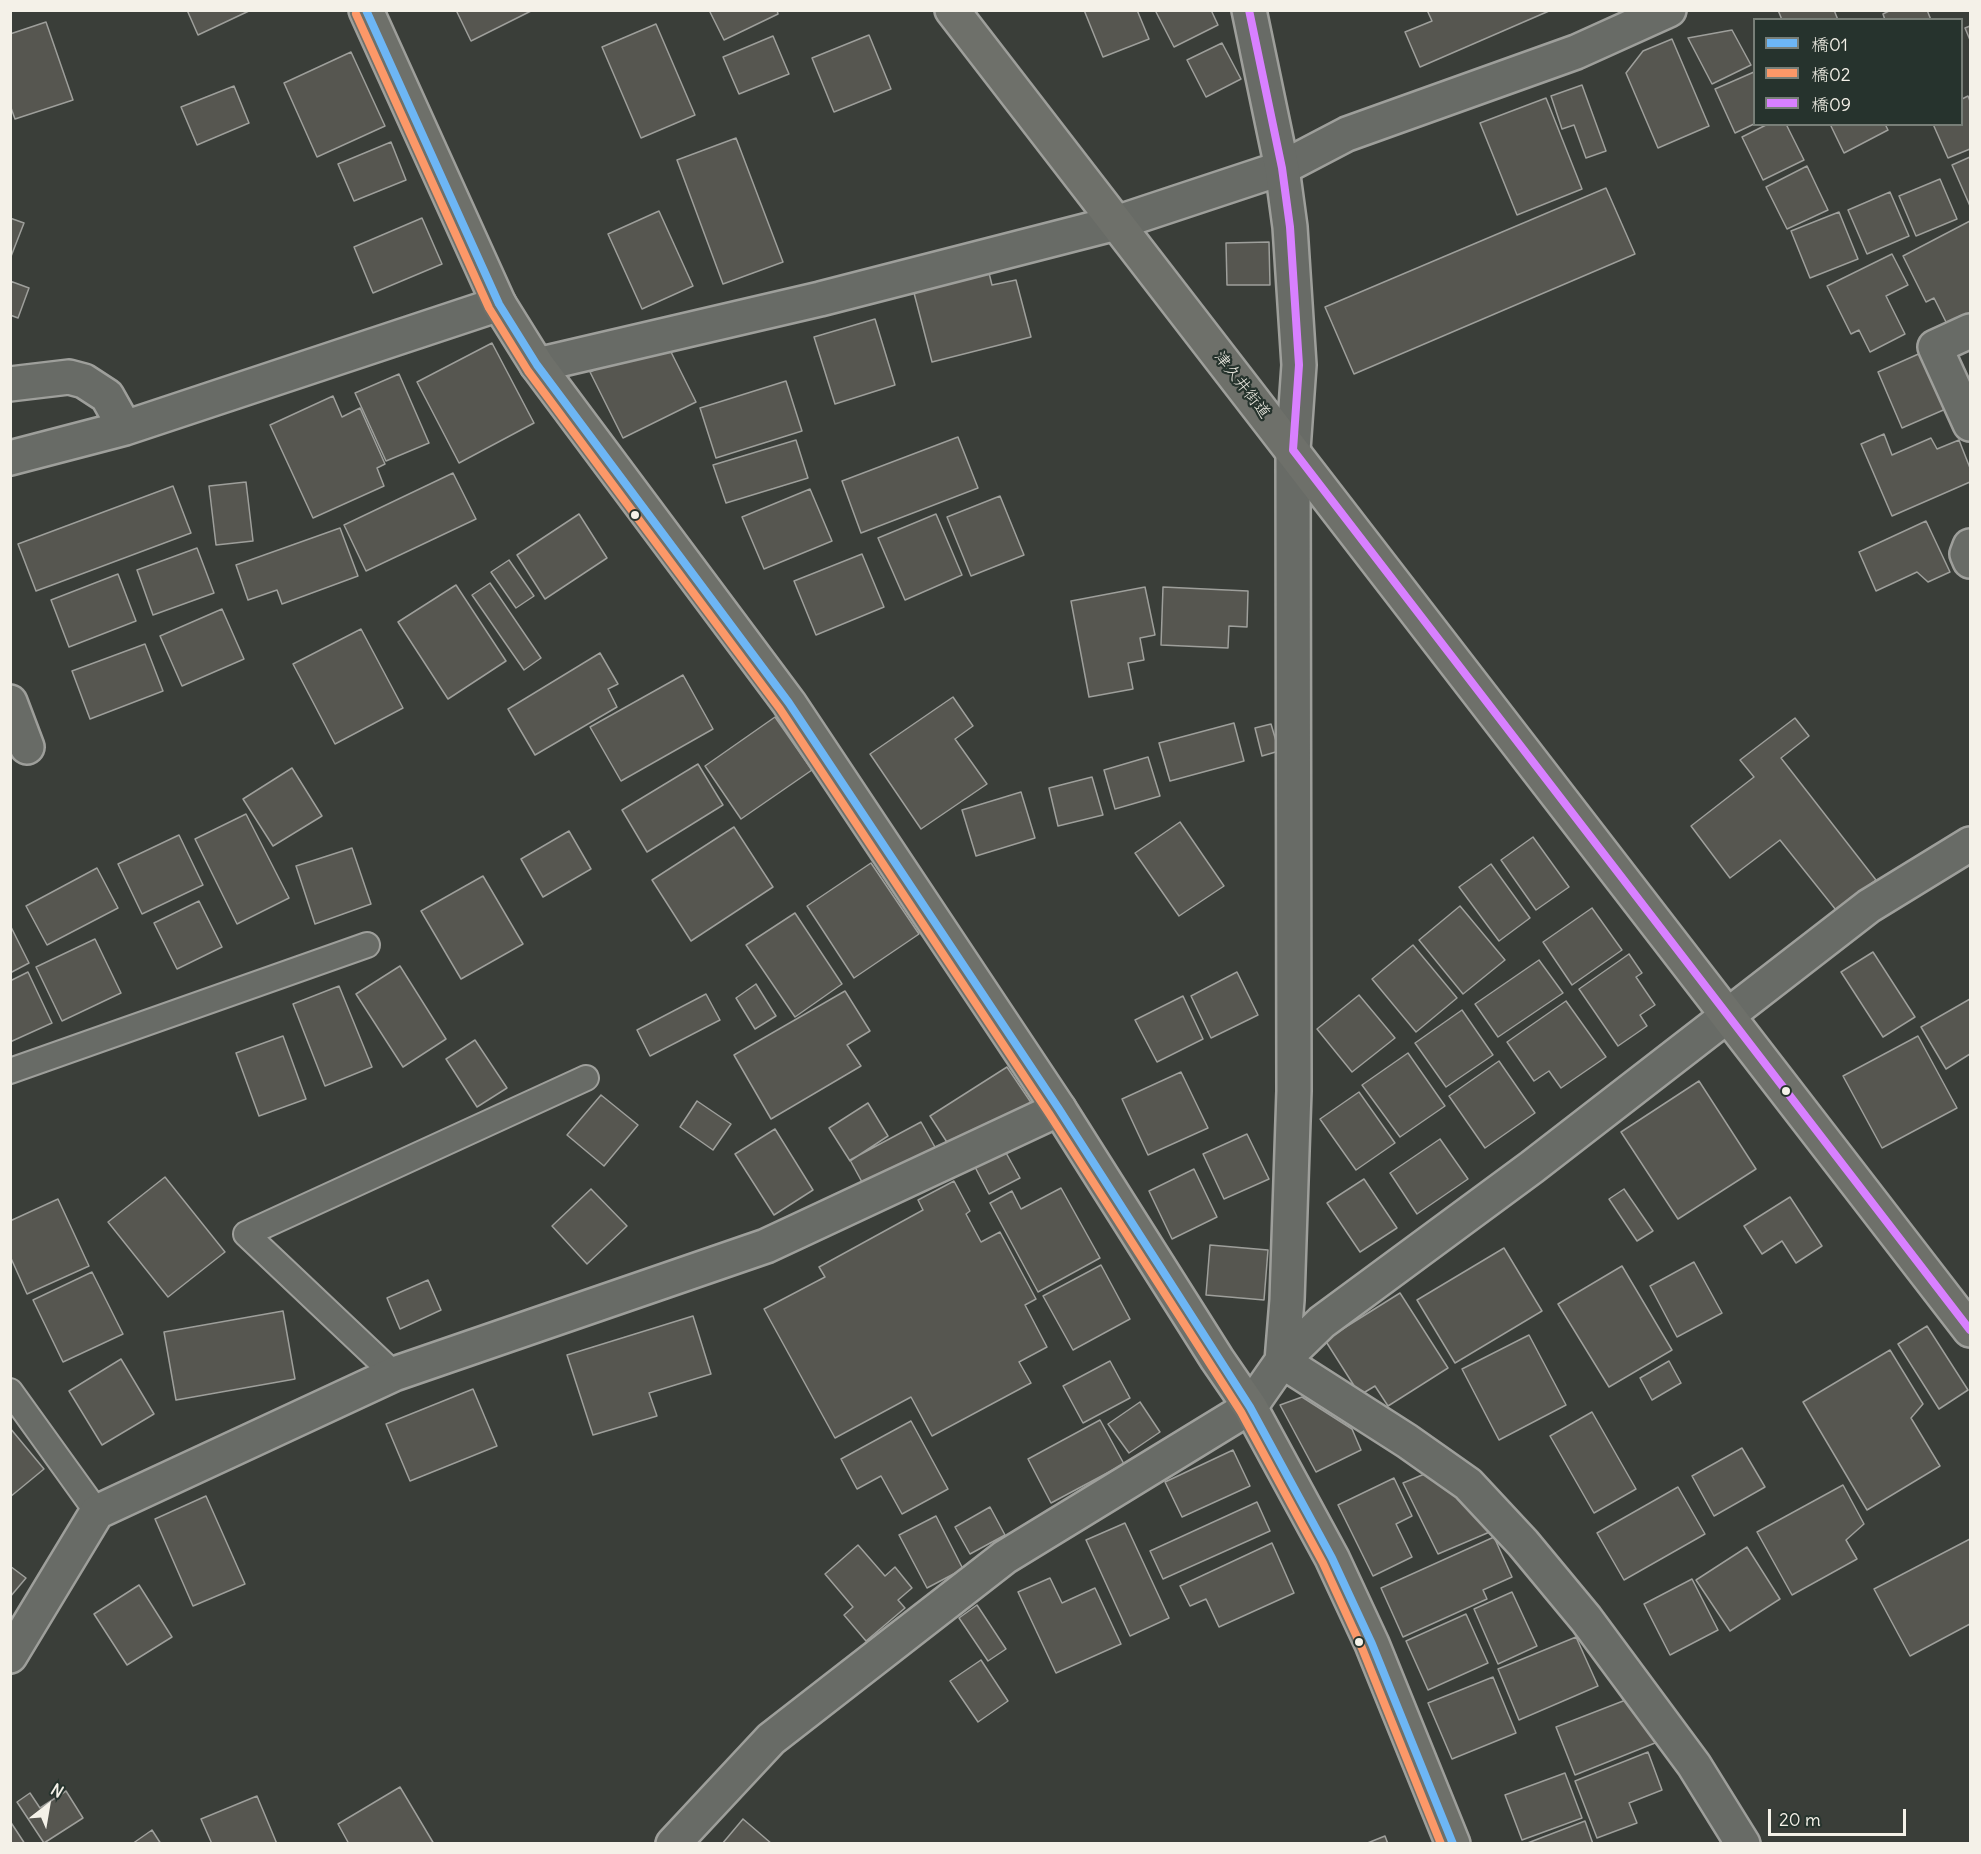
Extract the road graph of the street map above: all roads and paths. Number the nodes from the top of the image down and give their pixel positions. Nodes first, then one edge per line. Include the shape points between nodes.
1 (366, 10) edge
2 (952, 10) edge
3 (1249, 10) edge
4 (1669, 10) edge
5 (1282, 168) junction
6 (1116, 223) junction
7 (498, 304) junction
8 (1971, 331) edge
9 (537, 364) junction
10 (10, 384) edge
11 (1971, 424) edge
12 (125, 428) junction
13 (1293, 450) junction
14 (10, 458) edge
15 (1971, 546) edge
16 (1971, 561) edge
17 (10, 702) edge
18 (27, 747) dead end
19 (1971, 844) edge
20 (367, 945) dead end
21 (1728, 1017) junction
22 (10, 1071) edge
23 (586, 1078) dead end
24 (1059, 1109) junction
25 (1971, 1330) edge
26 (1282, 1361) junction
27 (394, 1374) junction
28 (10, 1391) edge
29 (1250, 1407) junction
30 (97, 1512) junction
31 (10, 1656) edge
32 (673, 1844) edge
33 (1452, 1844) edge
34 (1743, 1844) edge

1 - 7 main road
2 - 6 main road, 津久井街道
3 - 5 street
4 - 5 street via 1576,52 1347,134
5 - 6 street
5 - 13 street via 1298,326
6 - 9 street via 820,299
6 - 13 main road, 津久井街道
7 - 9 main road
7 - 12 street
8 - 11 street via 1935,347
9 - 24 main road via 789,703
10 - 12 street via 69,377 84,381 106,396
12 - 14 street
13 - 21 main road, 津久井街道
13 - 26 street via 1294,1091
15 - 16 street via 1967,554
17 - 18 street
19 - 21 street via 1869,906
20 - 22 lane
21 - 25 main road, 津久井街道
21 - 26 street via 1322,1322
23 - 27 lane via 246,1234
24 - 27 street via 766,1246
24 - 29 main road
26 - 29 street
26 - 34 street via 1468,1484 1586,1619 1694,1765
27 - 30 street
28 - 30 lane
29 - 32 street via 1005,1557 771,1739
29 - 33 main road via 1295,1486 1372,1644
30 - 31 street

